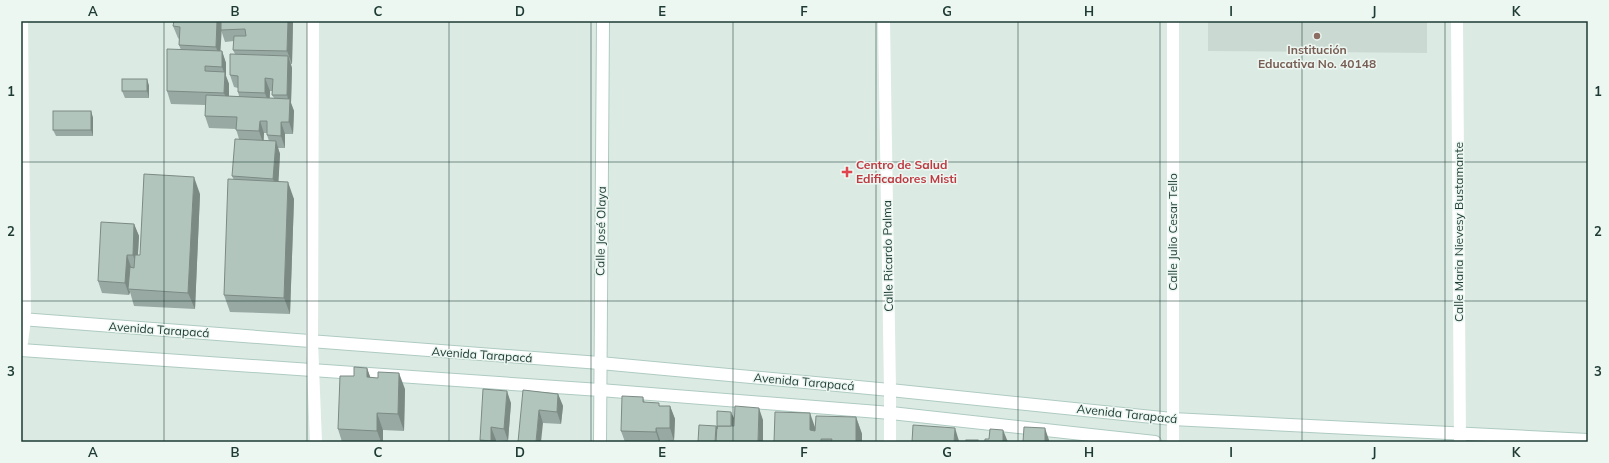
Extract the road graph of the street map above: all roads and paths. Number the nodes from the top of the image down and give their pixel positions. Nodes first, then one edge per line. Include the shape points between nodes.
1 (22, 21) edge
2 (313, 21) edge
3 (603, 21) edge
4 (884, 21) edge
5 (1173, 21) edge
6 (1457, 21) edge
7 (23, 319) edge
8 (312, 342) junction
9 (21, 349) edge
10 (600, 363) junction
11 (313, 369) junction
12 (600, 390) junction
13 (890, 390) junction
14 (891, 413) junction
15 (1172, 419) junction
16 (1460, 438) edge
17 (1588, 440) edge
18 (316, 442) edge
19 (600, 442) edge
20 (890, 442) edge
21 (1155, 442) edge
22 (1172, 442) edge

1 - 7 street
2 - 8 street
3 - 10 street, Calle José Olaya
4 - 13 street, Calle Ricardo Palma
5 - 15 street, Calle Julio Cesar Tello
6 - 16 street, Calle Maria Nievesy Bustamante
7 - 8 street, Avenida Tarapacá
7 - 9 street
8 - 10 street, Avenida Tarapacá
8 - 11 street
9 - 11 street, Avenida Tarapacá
10 - 12 street, Calle José Olaya
10 - 13 street, Avenida Tarapacá
11 - 12 street, Avenida Tarapacá
11 - 18 street
12 - 14 street, Avenida Tarapacá
12 - 19 street, Calle José Olaya
13 - 14 street, Calle Ricardo Palma
13 - 15 street, Avenida Tarapacá
14 - 20 street, Calle Ricardo Palma
14 - 21 street, Avenida Tarapacá
15 - 16 street, Avenida Tarapacá
15 - 22 street, Calle Julio Cesar Tello
16 - 17 street, Avenida Tarapacá

